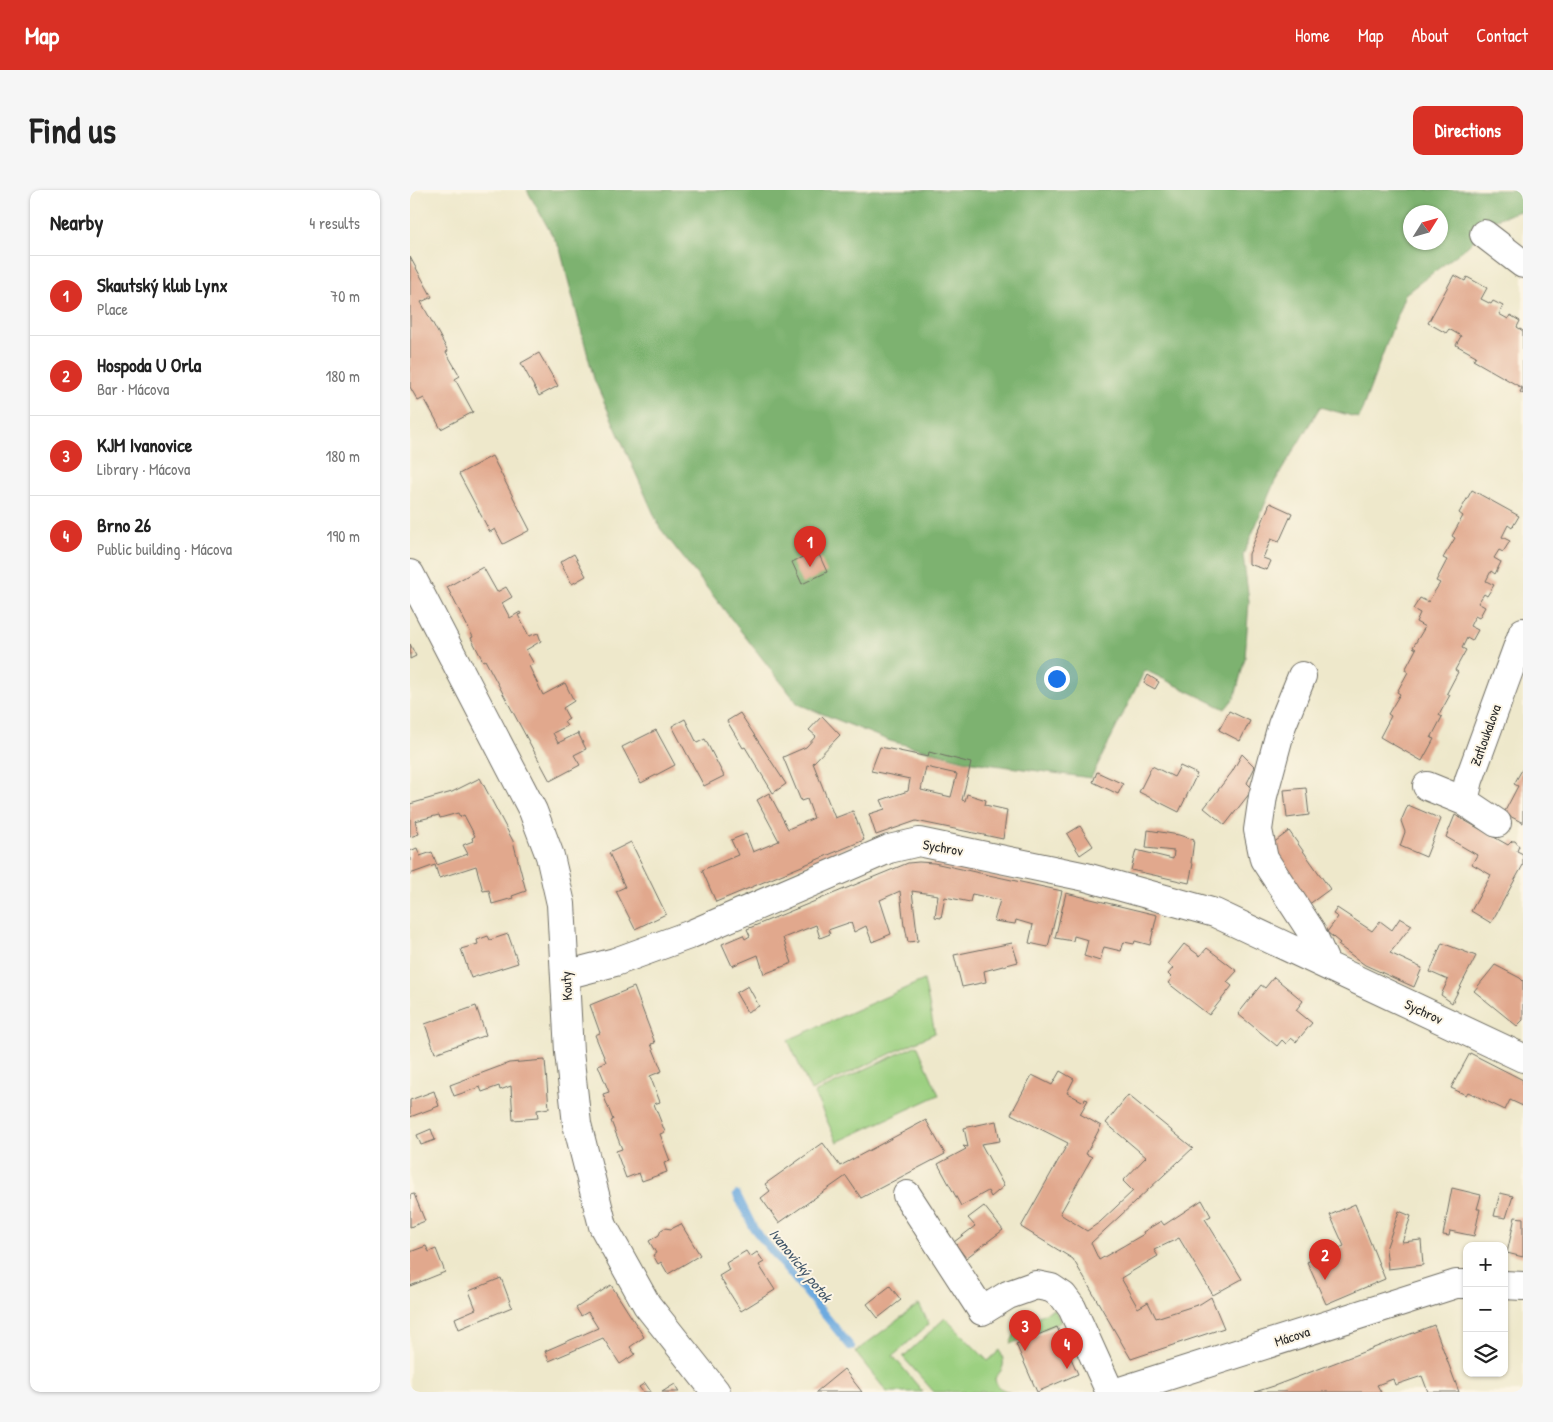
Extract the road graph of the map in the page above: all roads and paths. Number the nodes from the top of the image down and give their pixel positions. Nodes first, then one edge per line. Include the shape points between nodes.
1 (1484, 234) dead end
2 (1523, 264) edge
3 (410, 574) edge
4 (1523, 632) edge
5 (1302, 676) dead end
6 (1427, 786) dead end
7 (1464, 801) junction
8 (1498, 822) dead end
9 (1326, 964) junction
10 (565, 974) junction
11 (1523, 1058) edge
12 (907, 1195) dead end
13 (1463, 1284) edge
14 (1508, 1285) edge
15 (1523, 1286) edge
16 (716, 1392) edge
17 (1110, 1392) edge
18 (1117, 1392) edge

1 - 2 street
3 - 10 street, Kouty via 533,811 550,856 562,904
4 - 7 street, Zatloukalova
5 - 9 street via 1282,725 1258,830 1264,859 1311,931
6 - 7 street
7 - 8 street
9 - 10 street, Sychrov via 1215,913 1086,877 919,842 890,849 689,935 615,962
9 - 11 street, Sychrov
10 - 16 street, Kouty via 577,1124 603,1226 646,1306
12 - 17 street via 982,1311 1008,1295 1036,1285 1051,1288 1063,1296 1072,1308
13 - 18 street, Mácova
14 - 15 street

